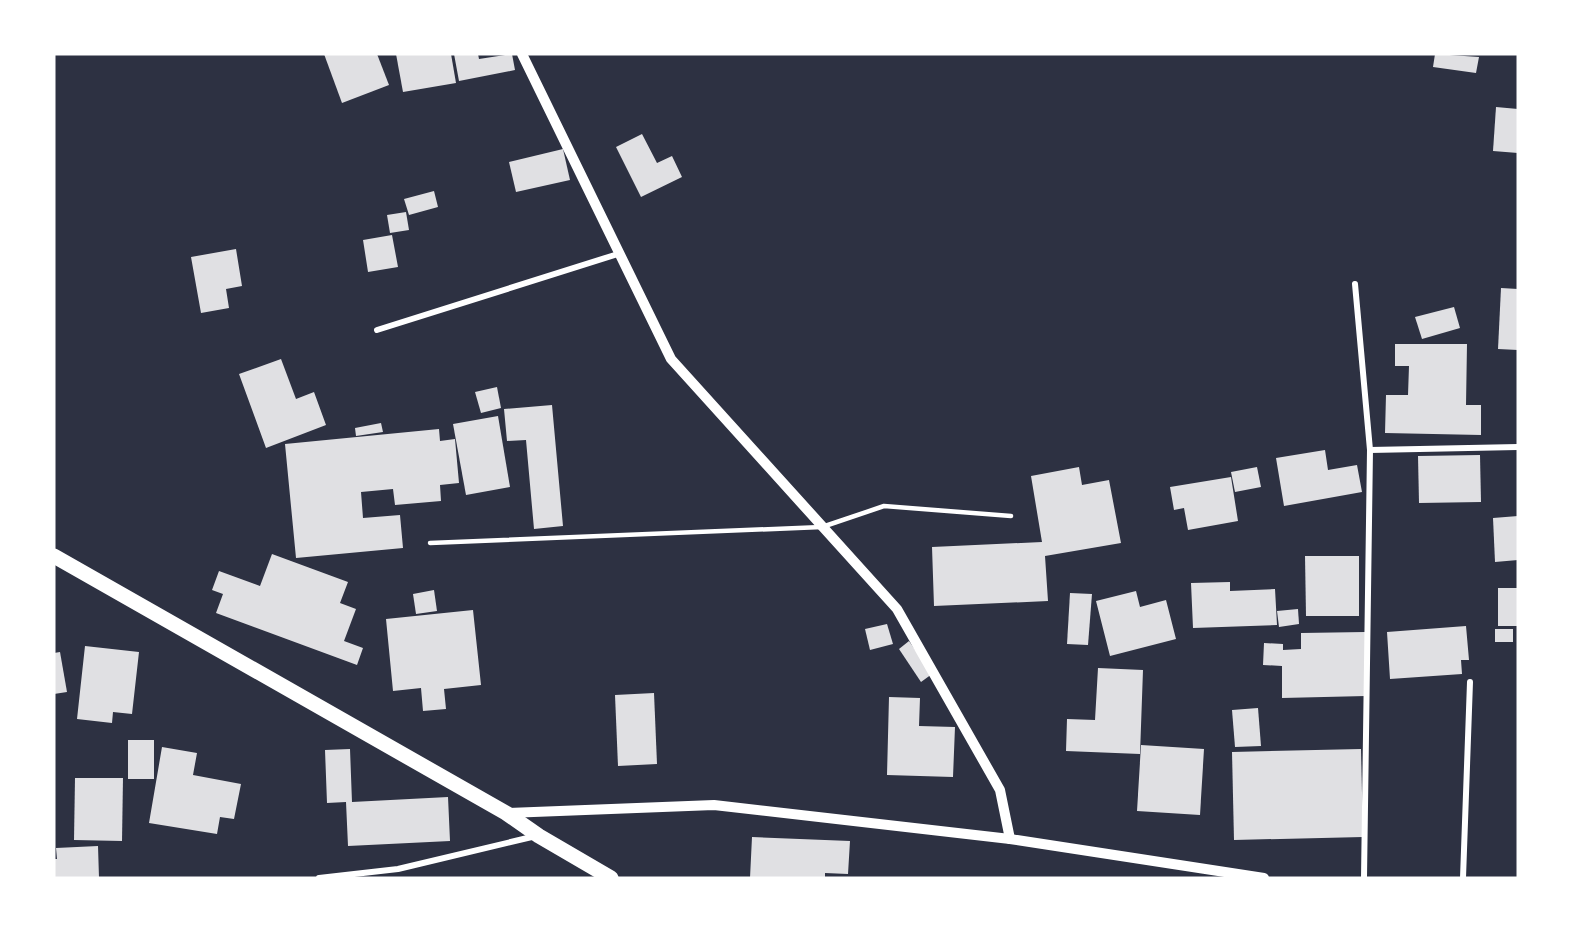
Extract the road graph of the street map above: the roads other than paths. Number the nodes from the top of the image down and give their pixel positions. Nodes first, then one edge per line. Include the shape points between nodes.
1 (522, 54) edge
2 (618, 254) junction
3 (1355, 284) dead end
4 (377, 330) dead end
5 (1518, 447) edge
6 (1370, 450) junction
7 (1011, 516) dead end
8 (822, 527) junction
9 (430, 543) dead end
10 (54, 556) edge
11 (1470, 682) dead end
12 (506, 813) junction
13 (539, 836) junction
14 (1010, 838) junction
15 (398, 869) junction
16 (319, 878) edge
17 (397, 878) edge
18 (611, 878) edge
19 (1264, 878) edge
20 (1364, 878) edge
21 (1463, 878) edge

1 - 2 street
2 - 4 street
2 - 8 street via 671,360
3 - 6 street
5 - 6 street
6 - 20 street
7 - 8 lane via 884,506
8 - 9 lane
8 - 14 street via 897,609 1000,790
10 - 12 main road
11 - 21 street
12 - 13 main road
12 - 14 street via 714,804
13 - 15 street
13 - 18 main road
14 - 19 street
15 - 16 street
15 - 17 street

